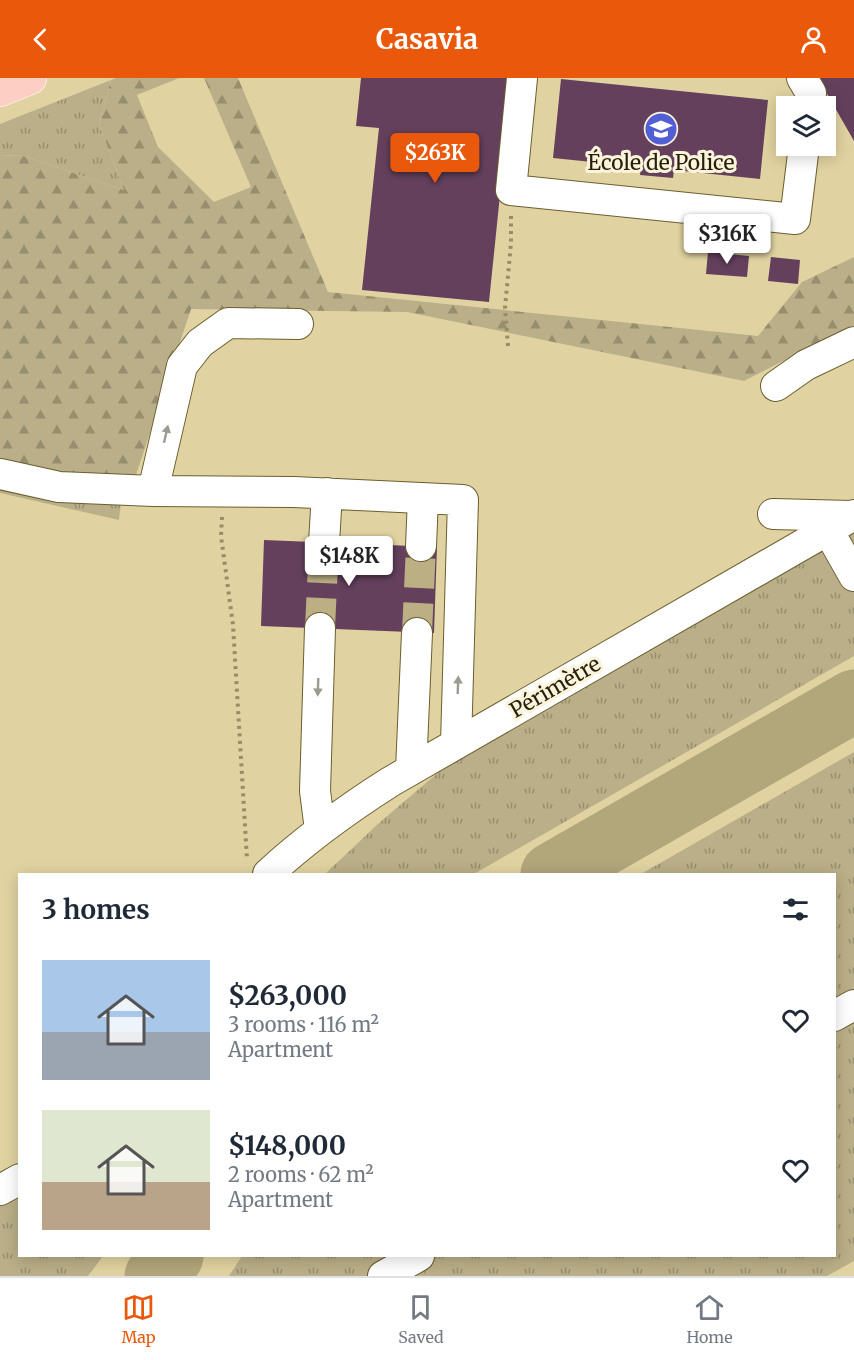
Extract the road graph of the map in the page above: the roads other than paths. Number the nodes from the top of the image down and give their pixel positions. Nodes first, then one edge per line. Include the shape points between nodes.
1 (30, 78) edge
2 (522, 78) edge
3 (802, 78) edge
4 (0, 90) edge
5 (811, 96) edge
6 (803, 156) edge
7 (298, 324) dead end
8 (854, 342) edge
9 (776, 386) dead end
10 (0, 474) edge
11 (153, 490) junction
12 (327, 493) junction
13 (423, 498) junction
14 (773, 513) dead end
15 (845, 521) edge
16 (324, 543) tunnel mouth
17 (421, 546) tunnel mouth
18 (854, 576) edge
19 (320, 628) tunnel mouth
20 (417, 633) tunnel mouth
21 (456, 744) junction
22 (411, 770) junction
23 (320, 830) junction
24 (258, 869) edge
25 (854, 1005) edge
26 (836, 1015) edge
27 (18, 1180) edge
28 (0, 1190) edge
29 (417, 1257) edge
30 (383, 1276) edge

1 - 4 main road
2 - 6 lane via 511,190 795,219
3 - 5 lane
11 -> 7 lane via 182,366 200,343 228,323
8 - 9 lane via 806,365
10 - 11 lane via 59,487
11 - 12 lane
12 - 13 lane
12 - 16 lane
13 - 17 lane
21 -> 13 lane via 463,500
14 - 15 lane
15 - 18 lane
15 - 21 lane, Périmètre
19 -> 23 lane via 315,791
20 - 22 lane
21 - 22 lane, Périmètre
22 - 23 lane, Périmètre
23 - 24 lane, Périmètre
25 - 26 lane
27 - 28 lane
29 - 30 lane

